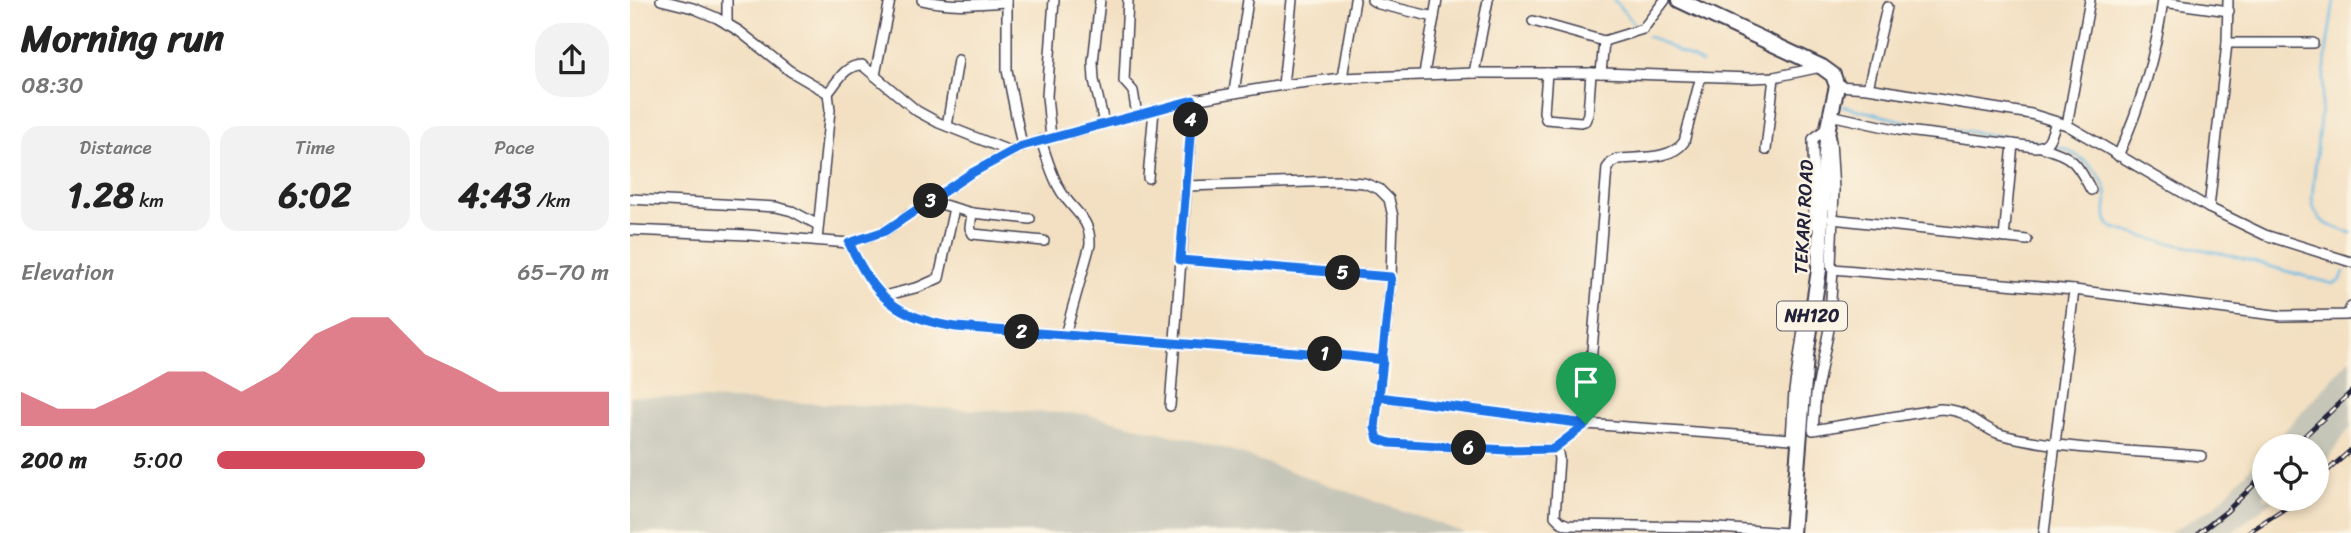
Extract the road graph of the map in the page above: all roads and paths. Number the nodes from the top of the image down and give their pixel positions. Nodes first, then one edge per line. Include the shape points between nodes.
1 (661, 0) edge
2 (727, 0) edge
3 (890, 0) edge
4 (922, 0) edge
5 (1054, 0) edge
6 (1100, 0) edge
7 (1128, 0) edge
8 (1248, 0) edge
9 (1292, 0) edge
10 (1355, 0) edge
11 (1372, 0) edge
12 (1437, 0) edge
13 (1488, 0) edge
14 (1665, 0) edge
15 (2090, 0) edge
16 (2228, 0) edge
17 (1007, 1) edge
18 (2163, 1) edge
19 (1688, 2) edge
20 (1887, 7) dead end
21 (2229, 11) junction
22 (1434, 17) junction
23 (1533, 21) dead end
24 (727, 24) junction
25 (1604, 41) junction
26 (2227, 43) junction
27 (2313, 43) dead end
28 (958, 60) dead end
29 (1822, 67) junction
30 (1474, 73) junction
31 (1547, 73) junction
32 (1596, 73) junction
33 (1424, 74) junction
34 (875, 75) junction
35 (1705, 76) junction
36 (1774, 77) junction
37 (1342, 78) junction
38 (1283, 85) junction
39 (1837, 86) junction
40 (1868, 88) junction
41 (1234, 92) junction
42 (828, 93) junction
43 (1193, 100) junction
44 (1154, 110) junction
45 (1137, 115) junction
46 (1829, 121) junction
47 (2056, 122) junction
48 (1104, 123) junction
49 (2067, 125) junction
50 (947, 126) junction
51 (1051, 138) junction
52 (1041, 141) junction
53 (2013, 144) junction
54 (1022, 146) junction
55 (2041, 147) junction
56 (1766, 150) dead end
57 (1012, 152) junction
58 (2118, 156) junction
59 (1148, 178) dead end
60 (1186, 186) junction
61 (2091, 190) dead end
62 (630, 199) edge
63 (930, 201) junction
64 (954, 208) junction
65 (2209, 208) junction
66 (972, 213) junction
67 (1030, 219) dead end
68 (1832, 219) junction
69 (818, 225) junction
70 (630, 230) edge
71 (2004, 238) junction
72 (817, 240) junction
73 (2027, 240) dead end
74 (1044, 241) dead end
75 (849, 243) junction
76 (1180, 260) junction
77 (2351, 262) edge
78 (1833, 269) junction
79 (1391, 277) junction
80 (2074, 290) junction
81 (884, 296) junction
82 (2351, 307) edge
83 (1065, 335) junction
84 (1175, 344) junction
85 (1383, 360) junction
86 (1379, 397) junction
87 (1170, 406) dead end
88 (1586, 424) junction
89 (2055, 443) junction
90 (1553, 449) junction
91 (2201, 456) dead end
92 (1791, 533) edge
93 (2044, 533) edge

1 - 24 street
2 - 24 street
3 - 34 street
4 - 17 street via 945,5
5 - 51 street via 1047,96
6 - 48 street via 1093,62
7 - 45 street via 1124,81 1133,91
8 - 41 street
9 - 38 street
10 - 37 street
11 - 22 street
12 - 22 street
13 - 30 street
14 - 25 street via 1643,29
15 - 49 street
16 - 21 street
17 - 54 street via 1007,70
18 - 21 street
18 - 58 street via 2143,95
19 - 29 highway
20 - 40 street
21 - 26 street
22 - 33 street
23 - 25 street
24 - 42 street
25 - 32 street
26 - 27 street
26 - 65 street
28 - 50 street
29 - 36 street
29 - 39 highway via 1833,75
30 - 31 street
30 - 33 street
31 - 32 street
31 - 32 street via 1546,119 1581,122 1587,118
32 - 35 street
33 - 37 street
34 - 42 street via 862,65 851,67
34 - 50 street via 917,111
35 - 36 street
35 - 88 street via 1679,149 1618,159 1607,168
36 - 56 street
37 - 38 street
38 - 41 street
39 - 40 street
39 - 46 highway, TEKARI ROAD / NH120
40 - 47 street
41 - 43 street
42 - 69 street via 831,110
43 - 44 street
43 - 60 street
44 - 45 street
44 - 59 street
45 - 48 street
46 - 53 street
46 - 68 street
46 - 88 street via 1813,139 1814,271 1794,391 1791,439
46 - 92 highway, TEKARI ROAD / NH120 via 1818,292 1806,356
47 - 49 street
47 - 55 street via 2049,142
48 - 51 street
49 - 58 street
50 - 57 street
51 - 52 street
52 - 54 street
52 - 83 street via 1059,189 1090,234
53 - 55 street
53 - 71 street
54 - 57 street
55 - 61 street via 2071,158
57 - 63 street
58 - 65 street
60 - 76 street
60 - 79 street via 1338,181 1379,189 1389,199 1393,216
62 - 69 street via 776,207
63 - 64 street
63 - 75 street via 885,231
64 - 66 street
64 - 81 street via 939,278
65 - 77 street via 2265,235
66 - 67 street
66 - 74 street via 973,234
68 - 71 street
68 - 78 street
69 - 72 street
70 - 72 street
71 - 73 street
72 - 75 street
75 - 81 street via 863,272
76 - 79 street
76 - 84 street
78 - 80 street
78 - 89 street via 1829,330 1813,430 1955,409 2003,435
79 - 85 street
80 - 82 street via 2282,316 2347,316
80 - 89 street
81 - 83 street via 906,314 928,323
83 - 84 street
84 - 85 street
84 - 87 street
85 - 86 street
86 - 88 street
86 - 90 street via 1375,428 1383,442
88 - 90 street
89 - 91 street
89 - 93 street
90 - 92 street via 1559,458 1555,516 1568,525

